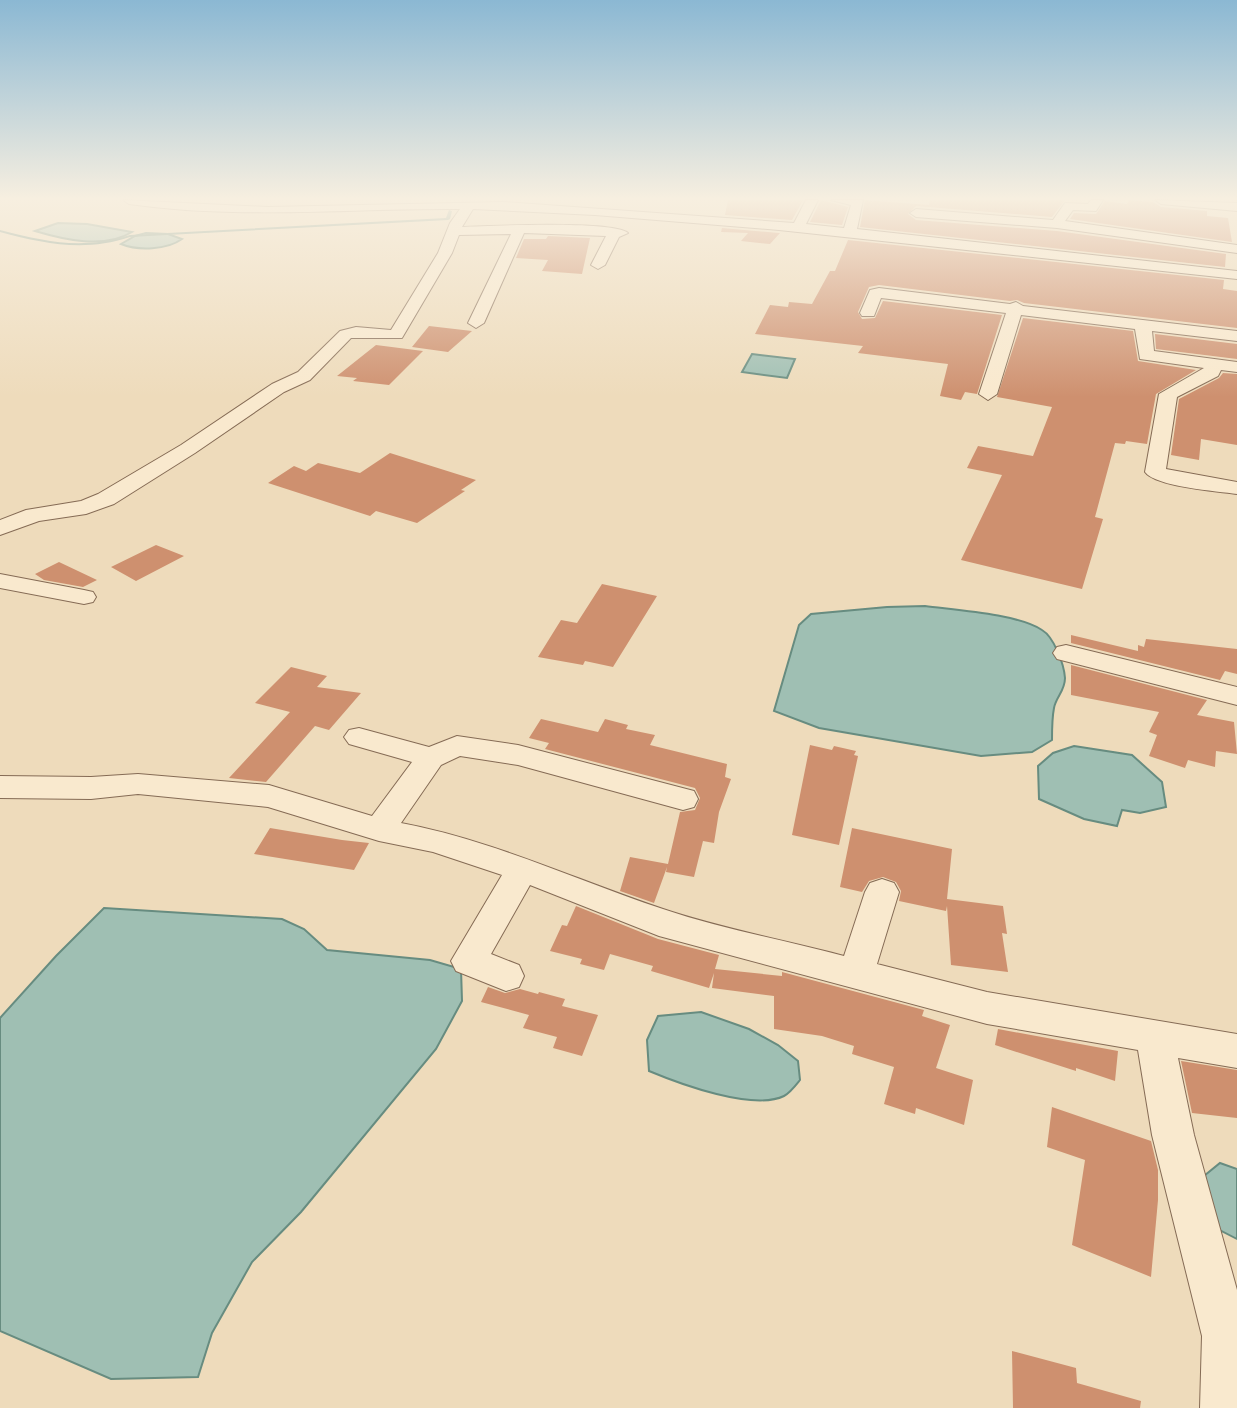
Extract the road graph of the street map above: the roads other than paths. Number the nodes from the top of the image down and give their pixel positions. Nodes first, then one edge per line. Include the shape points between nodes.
1 (436, 266) edge
2 (502, 266) edge
3 (1101, 266) edge
4 (1237, 275) edge
5 (1016, 307) junction
6 (868, 313) dead end
7 (476, 323) dead end
8 (1143, 323) junction
9 (1237, 337) edge
10 (1213, 364) junction
11 (1237, 367) edge
12 (988, 394) dead end
13 (1237, 488) edge
14 (0, 528) edge
15 (0, 581) edge
16 (84, 597) dead end
17 (1066, 653) dead end
18 (1237, 696) edge
19 (359, 737) dead end
20 (431, 758) junction
21 (0, 787) edge
22 (683, 799) dead end
23 (379, 830) junction
24 (523, 869) junction
25 (882, 892) dead end
26 (856, 973) junction
27 (506, 976) dead end
28 (1155, 1036) junction
29 (1237, 1051) edge
30 (1225, 1408) edge

1 - 14 street via 396,335 346,334 304,376 278,388 106,499 86,508 34,515
2 - 7 street
3 - 4 street
5 - 6 street via 875,293
5 - 8 street
5 - 12 street
8 - 9 street
8 - 10 street via 1146,355
10 - 11 street
10 - 13 street via 1212,372 1168,394 1155,471
15 - 16 street
17 - 18 street
19 - 20 street
20 - 22 street via 457,746 518,755
20 - 23 street
21 - 23 street via 138,784 269,796
23 - 24 street via 435,841
24 - 26 street via 659,922
24 - 27 street via 469,961
25 - 26 street
26 - 28 street via 987,1008
28 - 29 street
28 - 30 street via 1173,1135 1226,1336

